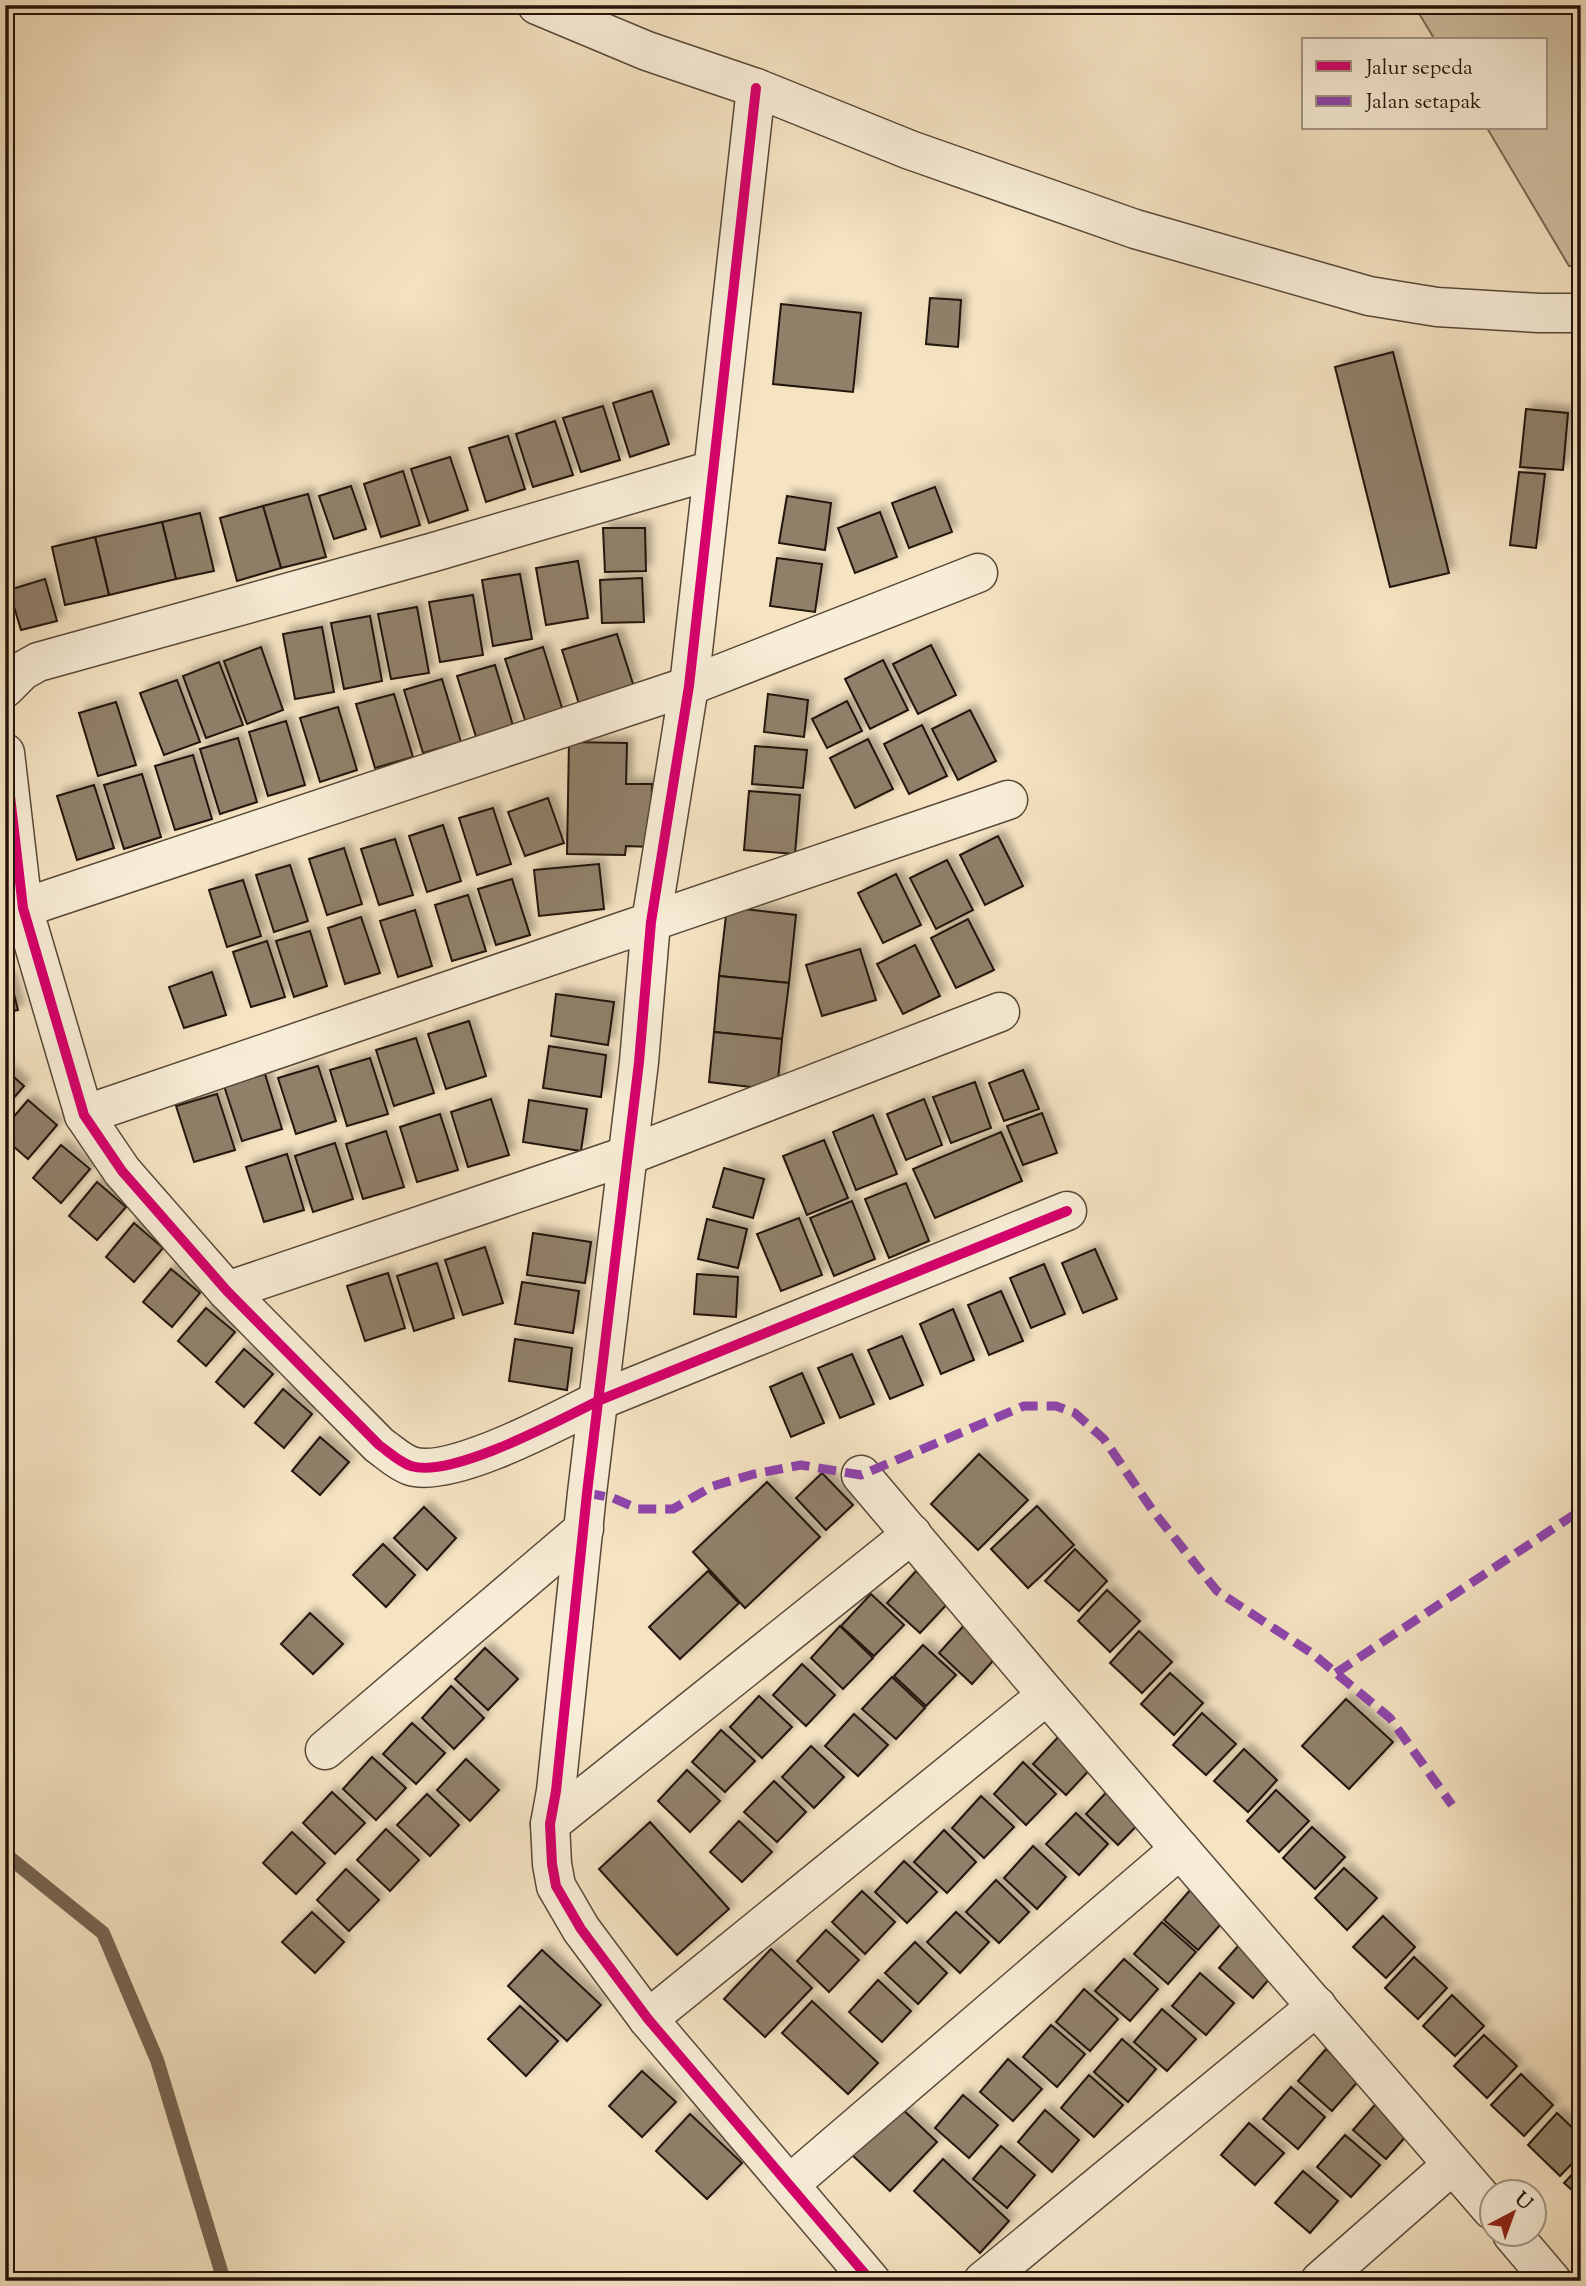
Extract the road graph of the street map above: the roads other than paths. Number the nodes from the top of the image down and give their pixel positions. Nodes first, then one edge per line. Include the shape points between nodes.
1 (537, 5) edge
2 (756, 88) junction
3 (1581, 313) edge
4 (713, 470) junction
5 (978, 572) dead end
6 (689, 686) junction
7 (5, 688) edge
8 (5, 753) edge
9 (1008, 800) dead end
10 (23, 908) junction
11 (651, 922) junction
12 (1000, 1012) dead end
13 (85, 1115) junction
14 (629, 1155) junction
15 (1067, 1211) dead end
16 (226, 1291) junction
17 (600, 1399) junction
18 (861, 1475) dead end
19 (584, 1529) junction
20 (912, 1534) junction
21 (1047, 1695) junction
22 (325, 1750) dead end
23 (550, 1824) junction
24 (1180, 1849) junction
25 (1317, 2006) junction
26 (648, 2019) junction
27 (1452, 2165) junction
28 (790, 2184) junction
29 (1478, 2194) edge
30 (1524, 2248) edge
31 (872, 2281) edge
32 (983, 2281) edge
33 (1320, 2281) edge
34 (1552, 2281) edge

1 - 2 street via 647,51
2 - 3 street via 910,150 1135,229 1357,292 1437,307
2 - 4 street
4 - 6 street
4 - 7 street via 38,662
5 - 6 street
6 - 10 street
6 - 11 street
8 - 10 street
9 - 11 street
10 - 13 street
11 - 13 street
11 - 14 street
12 - 14 street
13 - 16 street via 122,1171
14 - 16 street
14 - 17 street
15 - 17 street
16 - 17 street via 379,1445 413,1466 432,1468 457,1462 534,1433
17 - 19 street
18 - 20 street
19 - 22 street
19 - 23 street
20 - 21 street
20 - 23 street
21 - 24 street
21 - 26 street
23 - 26 street via 556,1885 581,1929
24 - 25 street
24 - 28 street
25 - 27 street
25 - 32 street
26 - 28 street
27 - 29 street
27 - 33 street
28 - 31 street
30 - 34 street

